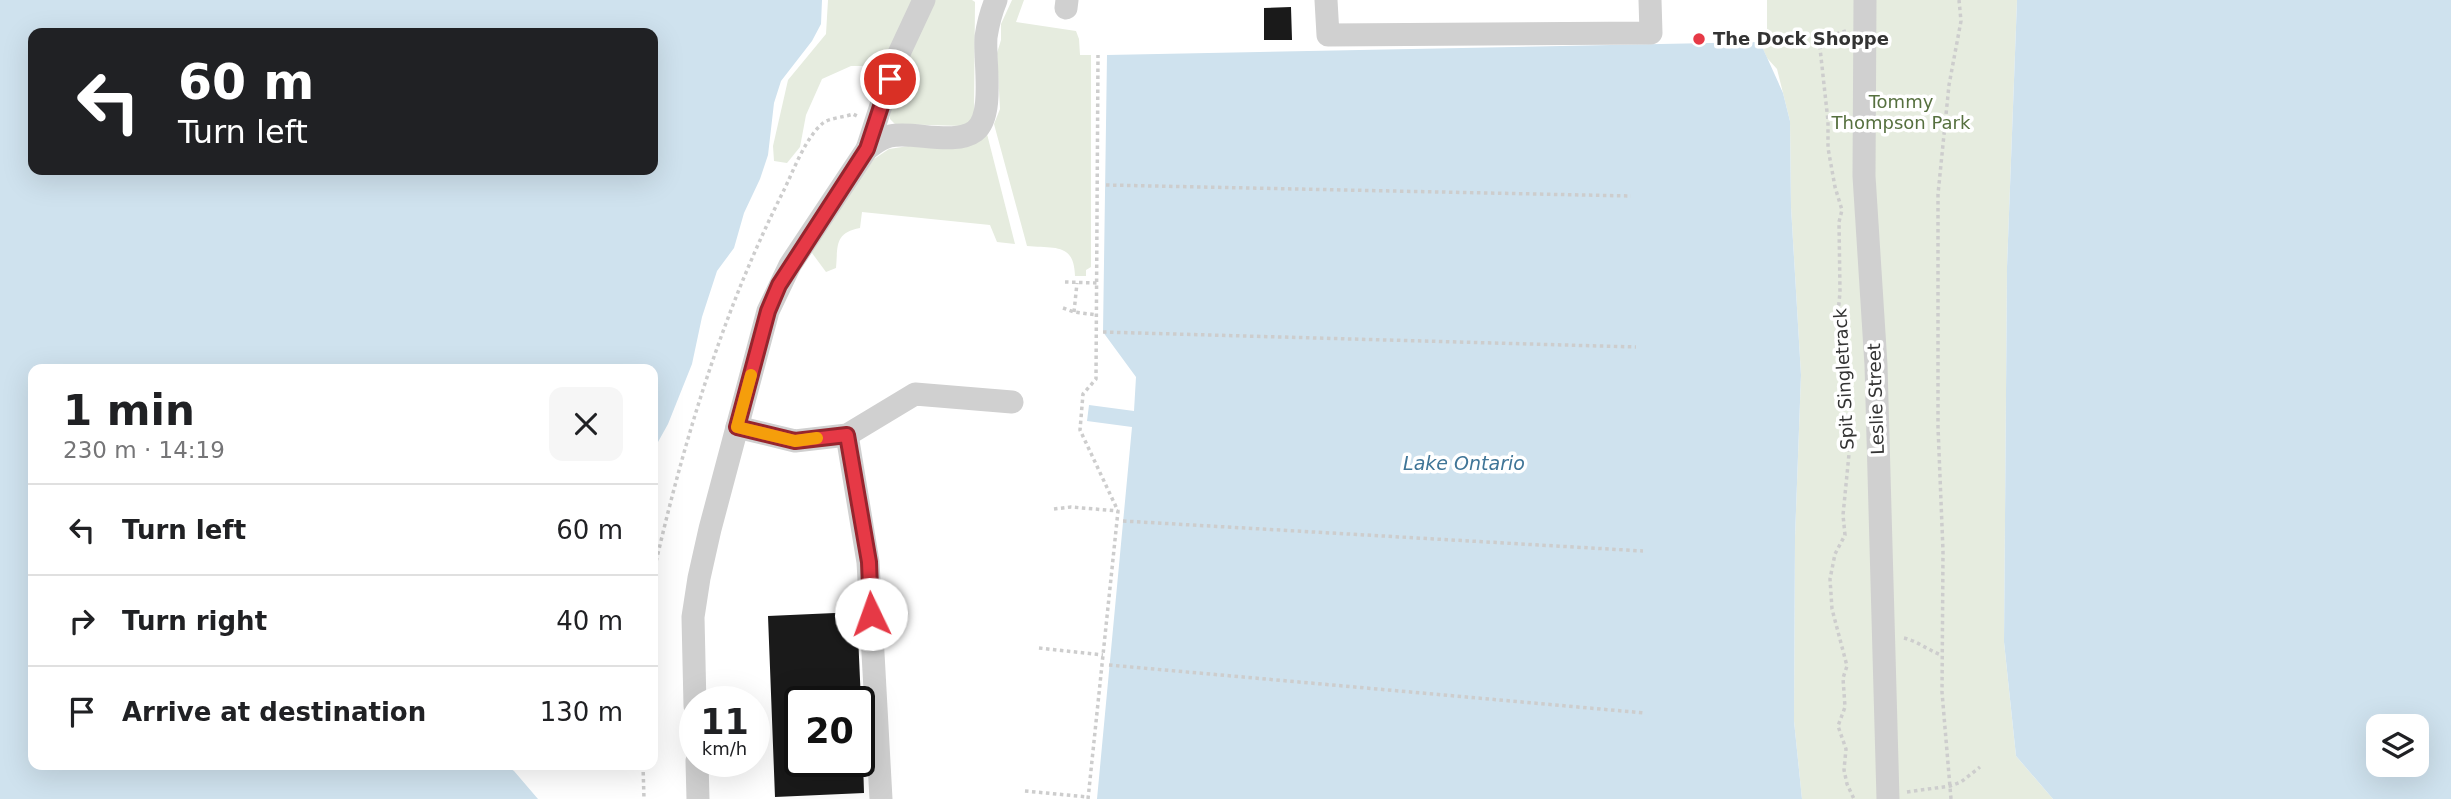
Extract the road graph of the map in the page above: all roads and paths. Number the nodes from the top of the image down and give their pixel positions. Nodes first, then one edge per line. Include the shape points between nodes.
1 (924, 0) edge
2 (996, 0) edge
3 (1326, 0) edge
4 (1650, 0) edge
5 (1865, 0) edge
6 (1959, 0) edge
7 (1863, 26) junction
8 (1098, 55) dead end
9 (875, 124) junction
10 (867, 149) junction
11 (1106, 185) dead end
12 (1631, 196) dead end
13 (1065, 282) dead end
14 (1097, 282) junction
15 (1077, 283) junction
16 (1063, 308) dead end
17 (1074, 312) junction
18 (1097, 315) junction
19 (1102, 332) dead end
20 (1636, 347) dead end
21 (1012, 401) dead end
22 (737, 427) junction
23 (847, 435) junction
24 (1054, 509) dead end
25 (1118, 511) junction
26 (1124, 521) dead end
27 (1643, 551) dead end
28 (658, 553) edge
29 (1884, 636) junction
30 (1040, 648) dead end
31 (1103, 655) junction
32 (1942, 656) junction
33 (1110, 665) dead end
34 (695, 686) edge
35 (1644, 713) dead end
36 (1980, 768) dead end
37 (643, 770) edge
38 (697, 777) edge
39 (1950, 786) junction
40 (1025, 790) dead end
41 (1888, 797) edge
42 (1088, 798) edge
43 (644, 799) edge
44 (698, 799) edge
45 (881, 799) edge
46 (1854, 799) edge
47 (1951, 799) edge

1 - 9 street via 895,62
2 - 10 street via 986,37 986,106 975,131 958,137 890,136
3 - 4 street via 1328,35 1651,33
5 - 7 street, Leslie Street
6 - 32 path via 1962,18 1948,90 1938,194
7 - 29 street, Leslie Street via 1864,176 1876,365
7 - 46 path, Spit Singletrack via 1819,39 1829,148 1842,210 1837,324 1850,444 1845,535 1830,579 1832,610 1847,666 1845,707 1838,726 1846,749 1847,784
8 - 14 path
9 - 10 street
9 - 28 path via 853,114 824,122 804,149 740,284
10 - 22 street via 779,285
11 - 12 path
13 - 15 path
14 - 15 path
14 - 18 path
15 - 17 path
16 - 17 path
17 - 18 path
18 - 25 path via 1096,379 1083,394 1080,430
19 - 20 path
21 - 23 street via 915,394
22 - 23 street via 795,441
22 - 34 street via 693,617
23 - 45 street via 869,562
24 - 25 path via 1071,506
25 - 31 path
26 - 27 path
29 - 32 path via 1912,640
29 - 41 street, Leslie Street
30 - 31 path
31 - 42 path
32 - 39 path
33 - 35 path
36 - 39 path
37 - 43 path
38 - 44 street
39 - 41 path
39 - 47 path
40 - 42 path

